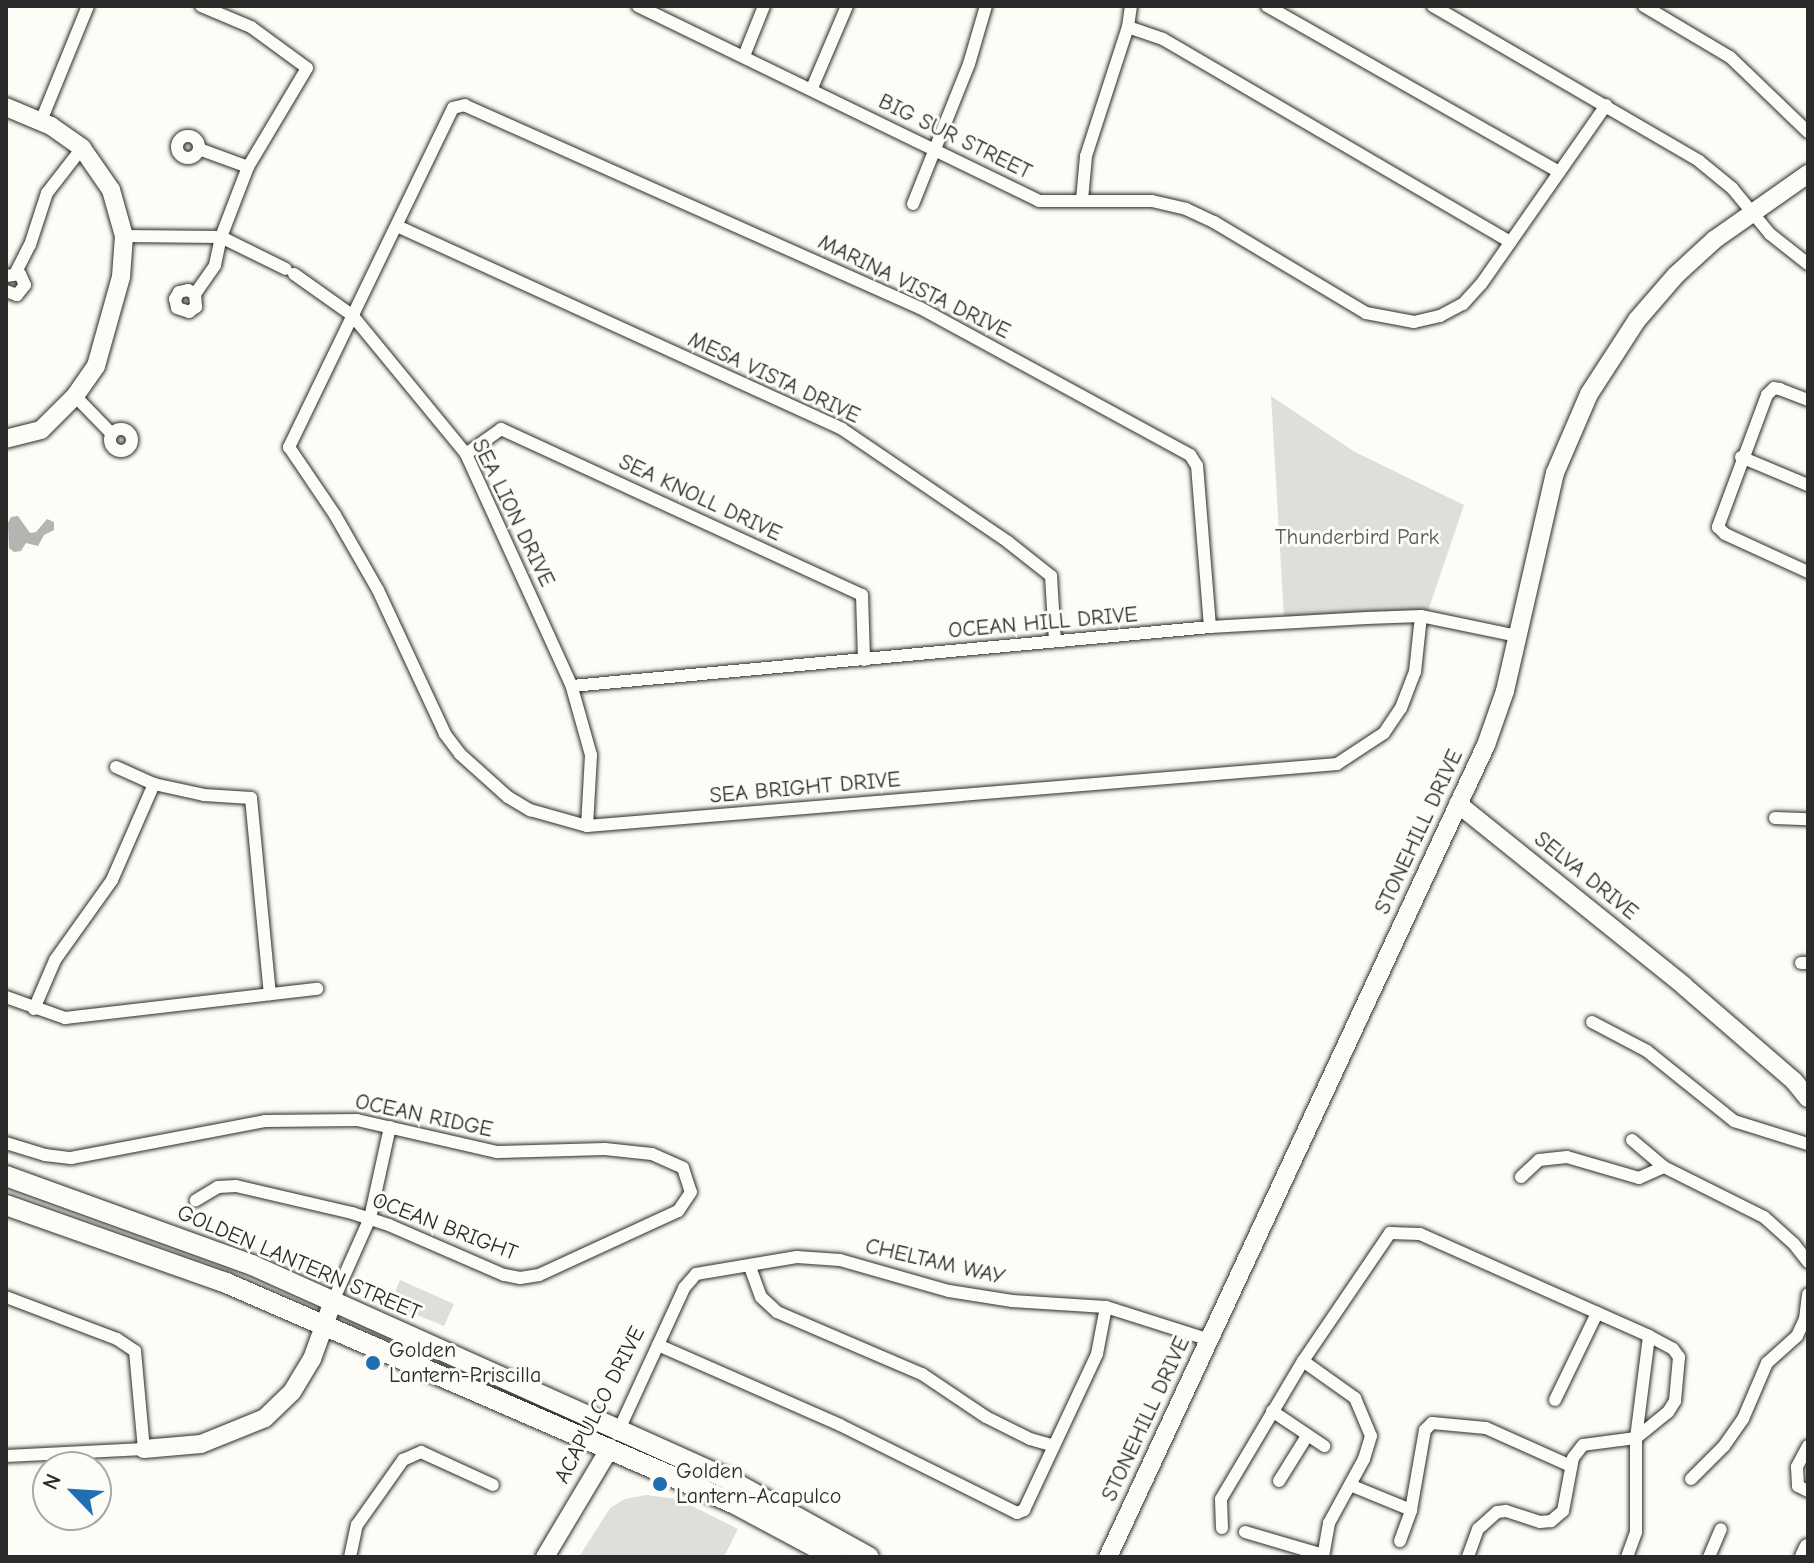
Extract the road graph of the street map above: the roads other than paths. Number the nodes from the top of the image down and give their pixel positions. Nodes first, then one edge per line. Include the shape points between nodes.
1 (88, 6) edge
2 (201, 6) edge
3 (638, 6) edge
4 (764, 6) edge
5 (847, 6) edge
6 (986, 6) edge
7 (1131, 6) edge
8 (1267, 6) edge
9 (1433, 6) edge
10 (1644, 6) edge
11 (1128, 27) junction
12 (744, 56) junction
13 (812, 88) junction
14 (1606, 105) junction
15 (6, 107) edge
16 (41, 121) junction
17 (1808, 132) edge
18 (82, 148) junction
19 (199, 149) dead end
20 (934, 152) junction
21 (248, 167) junction
22 (1559, 172) junction
23 (1808, 174) edge
24 (1082, 200) junction
25 (913, 204) dead end
26 (1753, 214) junction
27 (397, 226) junction
28 (124, 236) junction
29 (221, 237) junction
30 (1510, 242) junction
31 (1808, 264) edge
32 (11, 274) edge
33 (6, 291) edge
34 (195, 294) dead end
35 (352, 315) junction
36 (75, 396) junction
37 (1808, 400) edge
38 (112, 434) dead end
39 (6, 439) edge
40 (466, 454) junction
41 (1741, 457) junction
42 (1808, 485) edge
43 (1808, 572) edge
44 (1421, 616) junction
45 (1210, 627) junction
46 (1518, 636) junction
47 (1055, 641) junction
48 (864, 660) junction
49 (572, 686) junction
50 (116, 767) dead end
51 (154, 784) junction
52 (1458, 804) junction
53 (1775, 818) dead end
54 (1808, 819) edge
55 (587, 826) junction
56 (317, 989) dead end
57 (270, 994) junction
58 (6, 997) edge
59 (34, 1009) junction
60 (1592, 1022) dead end
61 (1808, 1098) edge
62 (390, 1127) junction
63 (1632, 1140) dead end
64 (6, 1143) edge
65 (1808, 1144) edge
66 (1664, 1167) junction
67 (688, 1175) joint
68 (6, 1176) edge
69 (1521, 1177) dead end
70 (196, 1200) dead end
71 (6, 1205) edge
72 (370, 1218) junction
73 (1808, 1262) edge
74 (750, 1267) junction
75 (696, 1274) joint
76 (1808, 1294) edge
77 (6, 1297) edge
78 (333, 1301) junction
79 (1106, 1307) junction
80 (1597, 1313) junction
81 (324, 1327) junction
82 (1649, 1336) junction
83 (1210, 1340) junction
84 (658, 1345) junction
85 (1303, 1361) junction
86 (1555, 1400) dead end
87 (1272, 1411) junction
88 (1307, 1436) junction
89 (1636, 1438) junction
90 (614, 1439) junction
91 (1054, 1446) junction
92 (1324, 1446) dead end
93 (1808, 1446) edge
94 (144, 1449) junction
95 (6, 1456) edge
96 (1571, 1466) junction
97 (1691, 1479) dead end
98 (1279, 1481) dead end
99 (493, 1485) dead end
100 (1350, 1485) junction
101 (1808, 1491) edge
102 (1411, 1510) junction
103 (1222, 1528) dead end
104 (1721, 1529) dead end
105 (1245, 1532) dead end
106 (1400, 1541) dead end
107 (1808, 1548) edge
108 (1323, 1556) edge
109 (350, 1557) edge
110 (545, 1557) edge
111 (834, 1557) edge
112 (869, 1557) edge
113 (1108, 1557) edge
114 (1468, 1557) edge
115 (1627, 1557) edge
116 (1709, 1557) edge
117 (1804, 1557) edge

1 - 16 street
2 - 21 street via 251,27 307,68
3 - 12 street, BIG SUR STREET
4 - 12 street
5 - 13 street
6 - 20 street
7 - 11 street
8 - 22 street
9 - 14 street
10 - 17 street via 1730,57
11 - 24 street via 1086,156
11 - 30 street via 1163,39
12 - 13 street, BIG SUR STREET
13 - 20 street, BIG SUR STREET
14 - 22 street
14 - 26 street via 1699,161
15 - 16 main road
16 - 18 main road
18 - 28 main road via 111,190
18 - 32 street via 47,193 30,245
19 - 21 street
20 - 24 street, BIG SUR STREET via 1039,201
20 - 25 street
21 - 29 street
22 - 30 street
23 - 26 main road, STONEHILL DRIVE
24 - 30 street, BIG SUR STREET via 1152,201 1186,209 1366,313 1414,322 1463,304
26 - 31 street
26 - 46 main road, STONEHILL DRIVE via 1676,275 1637,320 1589,394 1551,485
27 - 35 street
27 - 45 street, MARINA VISTA DRIVE via 453,108 477,108 920,308 1190,455 1197,466
27 - 47 street, MESA VISTA DRIVE via 842,429 1051,576
28 - 29 street, SEA LION DRIVE
28 - 36 main road via 112,314 96,366
29 - 34 street via 215,265
29 - 35 street, SEA LION DRIVE via 290,272
32 - 33 street via 23,277 24,289 17,295
35 - 40 street, SEA LION DRIVE
35 - 55 street, SEA BRIGHT DRIVE via 291,438 293,456 378,590 445,734 460,754 530,810
36 - 38 street
36 - 39 main road via 41,430
37 - 41 street via 1774,388
40 - 48 street, SEA KNOLL DRIVE via 501,429 862,595
40 - 49 street, SEA LION DRIVE
41 - 42 street
41 - 43 street via 1718,527
44 - 45 street, OCEAN HILL DRIVE
44 - 46 street, OCEAN HILL DRIVE
44 - 55 street, SEA BRIGHT DRIVE via 1415,672 1401,708 1384,733 1337,764
45 - 47 street, OCEAN HILL DRIVE
46 - 52 main road, STONEHILL DRIVE via 1501,702
47 - 48 street, OCEAN HILL DRIVE
48 - 49 street, OCEAN HILL DRIVE
49 - 55 street, SEA LION DRIVE via 591,755
50 - 51 street
51 - 57 street via 251,798
51 - 59 street via 112,880 55,960
52 - 61 main road, SELVA DRIVE via 1684,986
52 - 83 main road, STONEHILL DRIVE
53 - 54 street
56 - 57 street
57 - 59 street via 65,1018
58 - 59 street
60 - 65 street via 1647,1051 1734,1121
62 - 64 street, OCEAN RIDGE via 339,1119 265,1121 71,1158
62 - 67 street, OCEAN RIDGE via 497,1152 627,1150 669,1160
62 - 72 street
63 - 66 street
66 - 69 street via 1639,1178 1567,1157 1539,1160
66 - 73 street via 1764,1217
67 - 72 street, OCEAN BRIGHT via 691,1192 678,1211 539,1275 520,1278
68 - 78 main road, GOLDEN LANTERN STREET via 209,1248
70 - 72 street, OCEAN BRIGHT via 218,1187 236,1186
71 - 81 main road, GOLDEN LANTERN STREET via 202,1274
72 - 78 street
74 - 75 street, CHELTAM WAY
74 - 79 street, CHELTAM WAY via 797,1257 840,1260 949,1291
74 - 91 street via 761,1297 777,1312 922,1374 986,1417
75 - 84 street, ACAPULCO DRIVE
76 - 97 street via 1797,1336 1767,1363 1743,1419
77 - 94 street via 117,1339 135,1351
78 - 81 main road
78 - 90 main road, GOLDEN LANTERN STREET
79 - 83 street, CHELTAM WAY
79 - 91 street via 1097,1354
80 - 82 street
80 - 85 street via 1420,1234 1390,1233
80 - 86 street
81 - 90 main road, GOLDEN LANTERN STREET
81 - 94 main road via 292,1392 265,1418 201,1444
82 - 89 street
82 - 89 street via 1678,1354 1674,1404
83 - 113 main road, STONEHILL DRIVE
84 - 90 street, ACAPULCO DRIVE
84 - 91 street via 840,1425 1010,1512 1024,1510
85 - 87 street
85 - 100 street via 1355,1398 1366,1418 1371,1436
87 - 88 street
87 - 103 street via 1221,1499
88 - 92 street
88 - 98 street
89 - 96 street via 1583,1445
89 - 115 street via 1636,1532
90 - 110 main road, ACAPULCO DRIVE
90 - 111 main road, GOLDEN LANTERN STREET
90 - 112 main road, GOLDEN LANTERN STREET via 762,1496
93 - 101 street via 1797,1467 1798,1486
94 - 95 street
96 - 102 street via 1486,1428 1432,1423 1424,1434
96 - 114 street via 1567,1504 1557,1516 1540,1522 1497,1512 1478,1529
99 - 109 street via 421,1452 403,1460 357,1525
100 - 102 street
100 - 108 street via 1329,1523
102 - 106 street
104 - 116 street
105 - 108 street
107 - 117 main road

